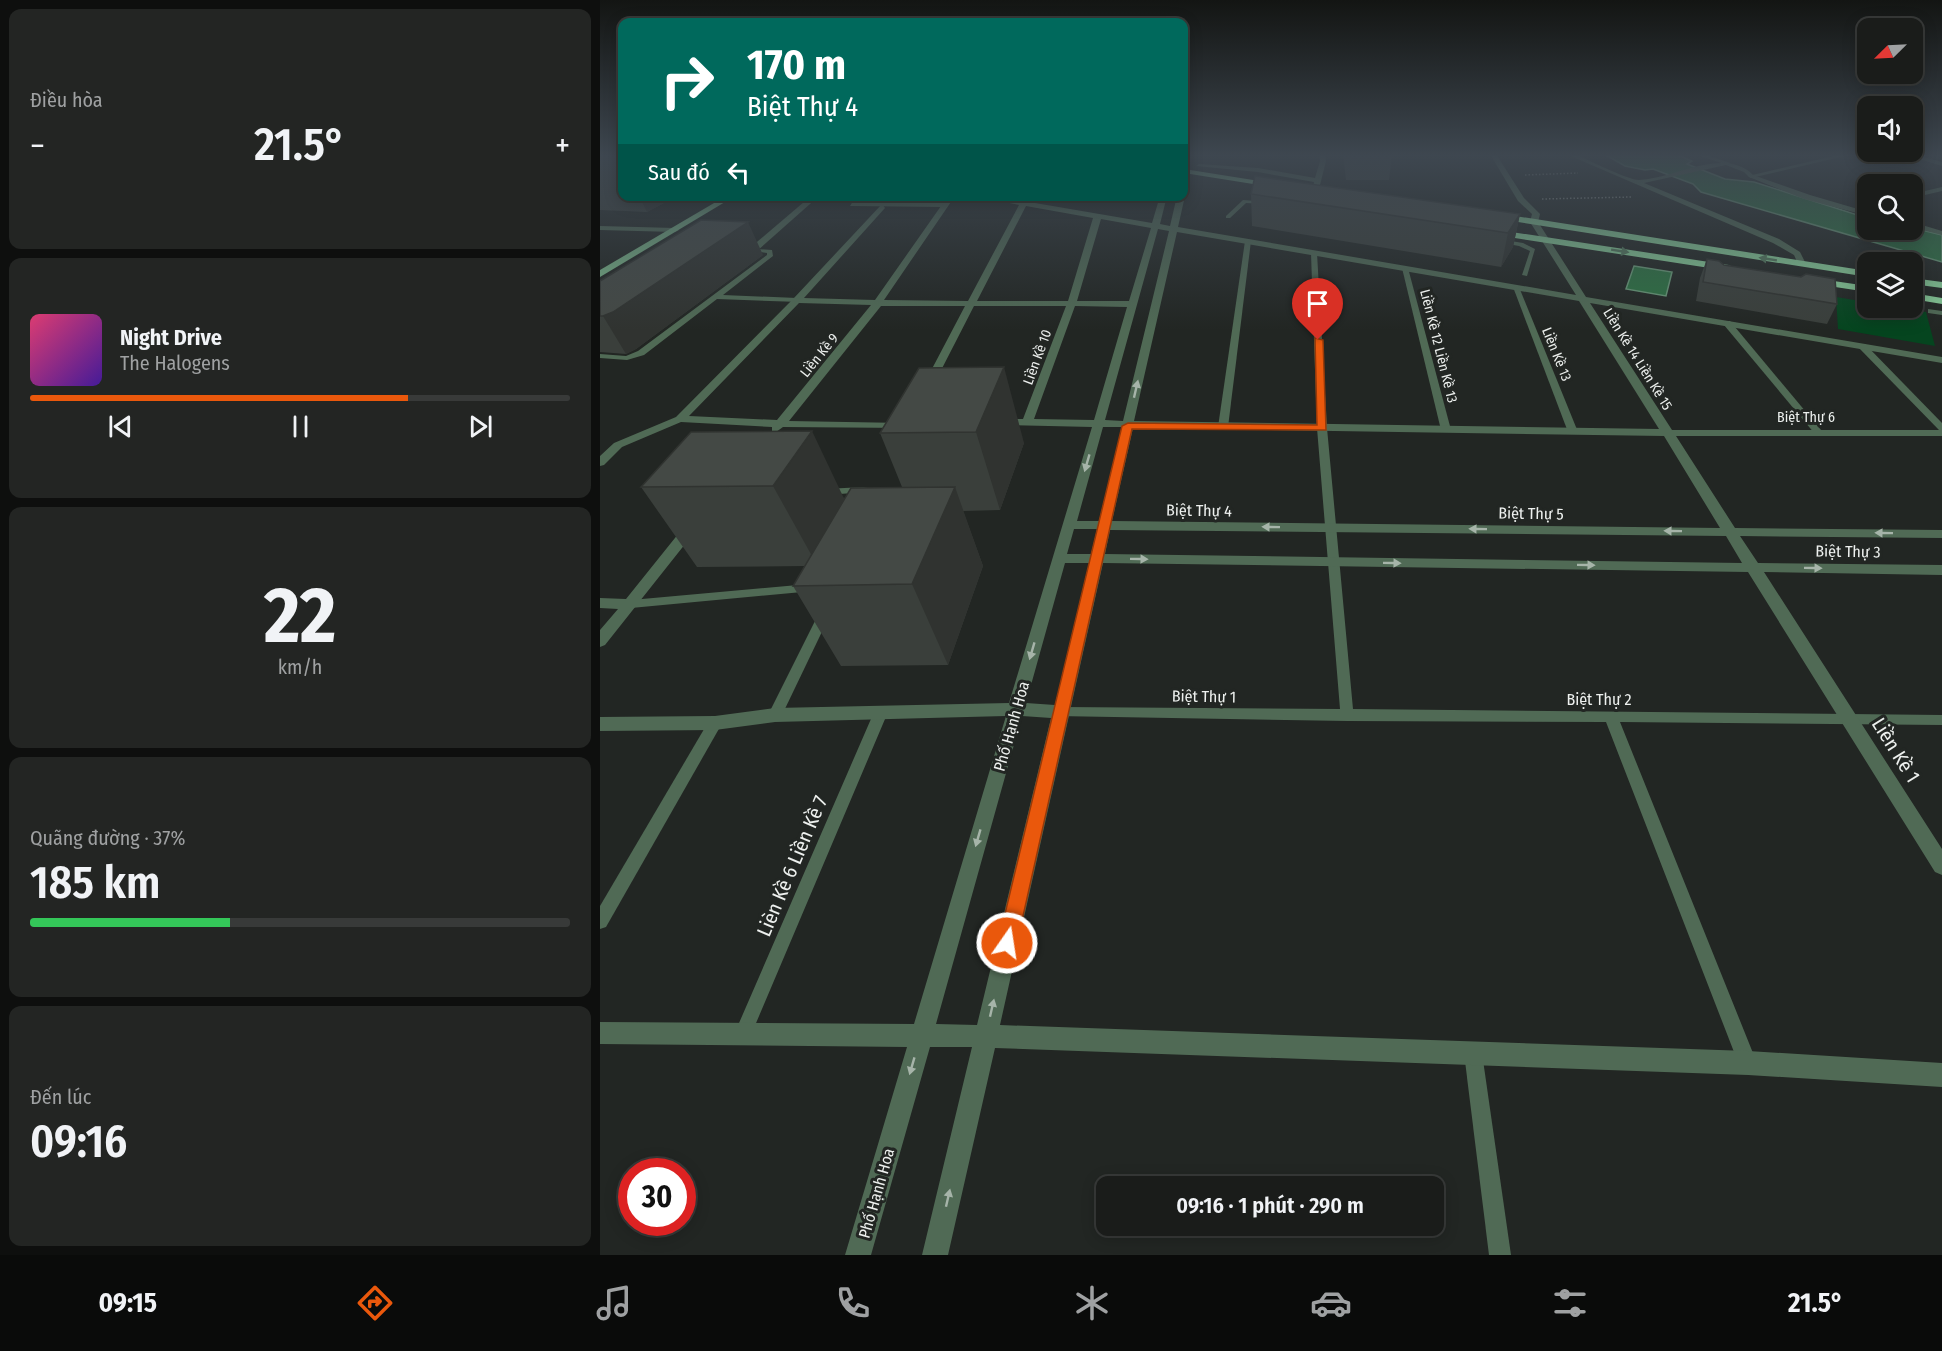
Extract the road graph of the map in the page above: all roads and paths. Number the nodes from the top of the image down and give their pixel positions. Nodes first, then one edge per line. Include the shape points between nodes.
1 (704, 213) edge
2 (797, 213) edge
3 (876, 213) edge
4 (940, 213) edge
5 (1018, 213) edge
6 (1081, 213) edge
7 (1159, 213) edge
8 (1177, 213) edge
9 (1233, 213) edge
10 (1535, 213) edge
11 (1710, 213) edge
12 (1098, 215) junction
13 (1485, 215) edge
14 (1228, 217) dead end
15 (1534, 222) junction
16 (1155, 226) junction
17 (1923, 227) edge
18 (600, 228) edge
19 (675, 230) junction
20 (1173, 230) junction
21 (1477, 230) edge
22 (1942, 232) edge
23 (1487, 238) edge
24 (1546, 240) junction
25 (1248, 241) junction
26 (652, 244) junction
27 (663, 245) edge
28 (735, 249) edge
29 (754, 249) junction
30 (1314, 252) junction
31 (1699, 264) junction
32 (1802, 264) junction
33 (1405, 268) junction
34 (1744, 270) edge
35 (1857, 272) edge
36 (600, 274) edge
37 (1525, 275) dead end
38 (1712, 275) edge
39 (1801, 279) edge
40 (1923, 282) edge
41 (1942, 285) edge
42 (1516, 287) junction
43 (1857, 287) edge
44 (716, 297) junction
45 (1923, 298) edge
46 (1584, 299) junction
47 (797, 300) junction
48 (1942, 301) edge
49 (971, 302) junction
50 (1072, 302) junction
51 (878, 303) junction
52 (1133, 304) junction
53 (1931, 311) dead end
54 (1942, 313) edge
55 (1727, 323) junction
56 (1862, 346) junction
57 (600, 356) edge
58 (1942, 360) edge
59 (923, 395) edge
60 (680, 419) junction
61 (1028, 421) junction
62 (913, 422) edge
63 (984, 423) edge
64 (780, 424) junction
65 (1098, 425) junction
66 (1128, 426) junction
67 (1223, 427) junction
68 (1322, 428) junction
69 (1446, 430) junction
70 (1942, 431) edge
71 (1573, 432) junction
72 (1818, 432) junction
73 (1669, 433) junction
74 (765, 441) edge
75 (600, 462) edge
76 (874, 489) edge
77 (817, 493) dead end
78 (699, 517) edge
79 (1069, 525) junction
80 (1104, 526) junction
81 (1329, 528) junction
82 (1731, 532) junction
83 (1942, 534) edge
84 (1059, 558) junction
85 (1096, 559) junction
86 (1333, 562) junction
87 (1754, 568) junction
88 (1942, 570) edge
89 (826, 586) edge
90 (600, 603) edge
91 (631, 604) junction
92 (827, 607) edge
93 (600, 641) edge
94 (1016, 709) junction
95 (881, 712) junction
96 (1061, 712) junction
97 (776, 715) junction
98 (1347, 716) junction
99 (1611, 717) junction
100 (1850, 719) junction
101 (1942, 720) edge
102 (715, 723) junction
103 (600, 724) edge
104 (1942, 866) edge
105 (600, 921) edge
106 (600, 1033) edge
107 (742, 1036) junction
108 (921, 1036) junction
109 (986, 1036) junction
110 (1473, 1053) junction
111 (1748, 1063) junction
112 (1942, 1075) edge
113 (858, 1255) edge
114 (935, 1255) edge
115 (1500, 1255) edge

1 - 19 main road
2 - 29 street
3 - 47 street
4 - 51 street, Liền Kề 9
5 - 49 street
6 - 12 street
7 - 16 street, Phố Hạnh Hoa
8 - 20 street
9 - 14 lane
10 - 15 street, Liền Kề 14 Liền Kề 15
11 - 32 street via 1776,241 1797,254
12 - 16 street
12 - 50 street, Liền Kề 10
13 - 15 highway
15 - 24 street, Liền Kề 14 Liền Kề 15
32 -> 15 highway
16 - 20 street
16 - 52 street, Phố Hạnh Hoa
17 - 22 street
18 - 19 street
19 - 26 main road
20 - 25 street
66 -> 20 street
21 - 24 highway
23 - 37 lane via 1533,250
24 -> 31 highway
24 - 46 street, Liền Kề 14 Liền Kề 15
25 - 30 street
25 - 67 lane
26 - 27 lane
26 - 36 main road
28 - 29 lane
29 - 44 lane via 770,251 770,256
30 - 33 street
30 - 68 lane
31 - 34 highway
31 - 38 lane
32 - 35 highway
33 - 42 street
33 - 69 lane, Liền Kề 12 Liền Kề 13
39 - 43 highway
40 - 41 highway
42 - 46 street
42 - 71 lane, Liền Kề 13
44 - 47 lane
44 - 57 lane via 635,356
45 - 48 highway
46 - 55 street
46 - 73 street, Liền Kề 14 Liền Kề 15
47 - 51 street
47 - 60 street
49 - 50 street
49 - 51 street
49 - 59 street
50 - 52 street
50 - 61 street, Liền Kề 10
51 - 64 street, Liền Kề 9
52 - 65 street, Phố Hạnh Hoa
53 - 54 lane
55 - 56 street
55 - 72 lane
56 - 58 street
56 - 70 lane
60 - 64 street
60 - 75 street via 618,445
61 - 63 street
61 - 65 street
62 - 64 street
64 - 74 street, Liền Kề 9
65 - 66 street
65 -> 79 street, Phố Hạnh Hoa
66 - 67 street
66 - 80 street
67 - 68 street
68 - 69 street
68 - 81 lane
69 - 71 street
70 - 72 street, Biệt Thự 6
71 - 73 street
72 - 73 street, Biệt Thự 6
73 - 82 street, Liền Kề 14 Liền Kề 15
76 - 77 lane
78 - 91 street
79 - 80 street, Biệt Thự 4
79 - 84 street, Phố Hạnh Hoa
81 -> 80 street, Biệt Thự 4
80 - 85 street
82 -> 81 street, Biệt Thự 5
81 - 86 lane
83 -> 82 street
82 - 87 street, Liền Kề 14 Liền Kề 15
84 - 85 street
84 -> 94 street, Phố Hạnh Hoa
85 -> 86 street
85 - 96 street
86 -> 87 street
86 - 98 lane
87 -> 88 street, Biệt Thự 3
87 - 100 street, Liền Kề 1
89 - 91 lane
90 - 91 street
91 - 93 street
92 - 97 lane
94 - 95 street
94 - 96 street
94 -> 108 street, Phố Hạnh Hoa
95 - 97 street
95 - 107 lane, Lièn Kề 6 Liền Kề 7
96 - 98 lane, Biệt Thự 1
109 -> 96 street
97 - 102 street
98 - 99 lane, Biệt Thự 2
99 - 100 lane, Biệt Thự 2
99 - 111 lane
100 - 101 lane
100 - 104 street, Liền Kề 1
102 - 103 street
102 - 105 lane
106 - 107 street
107 - 108 street
108 - 109 street
108 -> 113 street, Phố Hạnh Hoa
109 - 110 street
114 -> 109 street
110 - 111 street
110 - 115 lane
111 - 112 street

